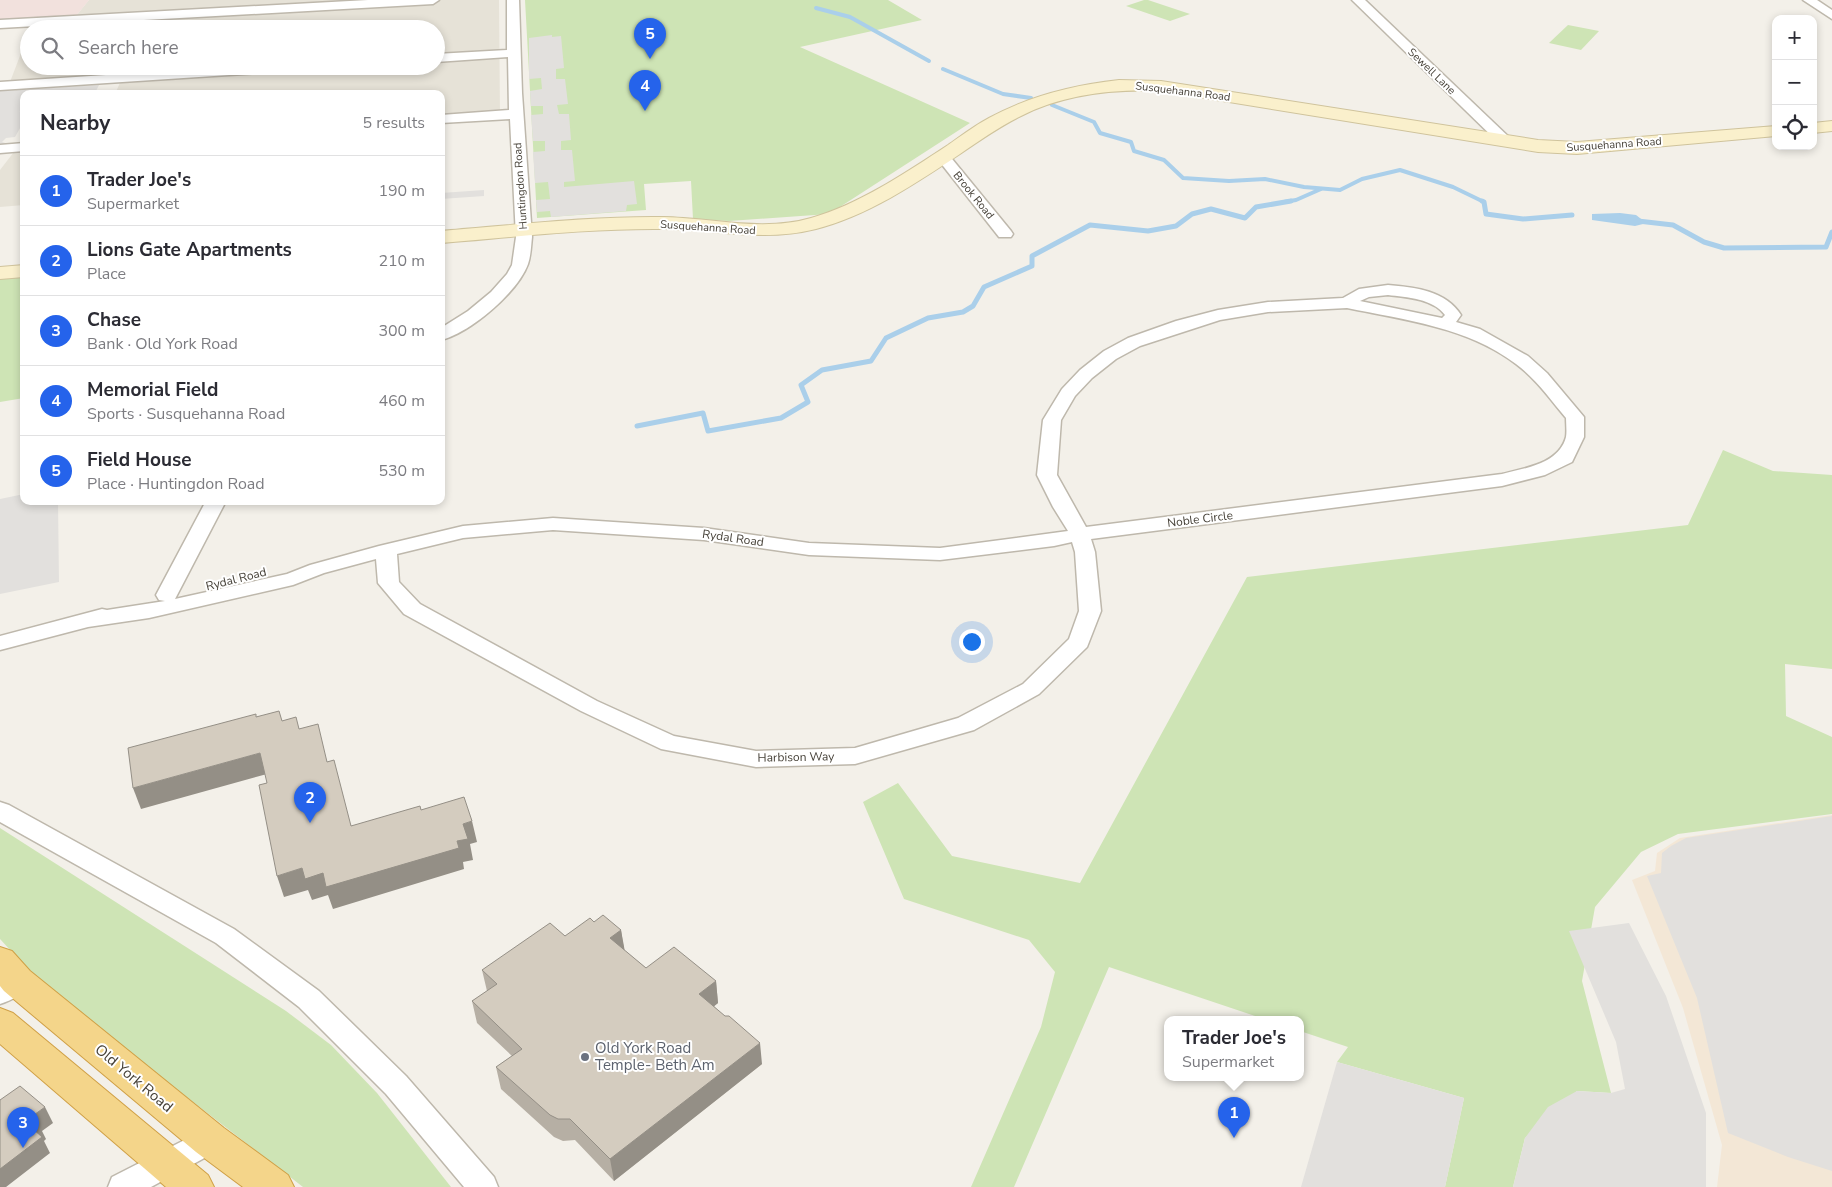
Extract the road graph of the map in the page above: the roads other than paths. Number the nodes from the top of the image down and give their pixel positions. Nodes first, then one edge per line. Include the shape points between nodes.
1 (203, 0) edge
2 (433, 0) edge
3 (513, 0) edge
4 (1358, 0) edge
5 (1809, 0) edge
6 (198, 12) junction
7 (1832, 15) edge
8 (66, 20) edge
9 (20, 23) edge
10 (0, 24) edge
11 (513, 53) junction
12 (445, 57) edge
13 (168, 75) edge
14 (0, 86) edge
15 (517, 114) junction
16 (445, 119) edge
17 (1832, 126) edge
18 (1817, 128) edge
19 (1772, 131) edge
20 (1506, 142) junction
21 (20, 147) edge
22 (0, 149) edge
23 (943, 157) junction
24 (524, 231) junction
25 (1006, 234) dead end
26 (445, 237) edge
27 (20, 271) edge
28 (0, 273) edge
29 (445, 333) edge
30 (214, 505) edge
31 (1080, 534) junction
32 (386, 550) junction
33 (235, 586) junction
34 (167, 595) junction
35 (88, 620) junction
36 (0, 643) edge
37 (0, 810) edge
38 (6, 978) edge
39 (0, 1023) edge
40 (210, 1140) junction
41 (164, 1164) junction
42 (123, 1187) edge
43 (194, 1187) edge
44 (274, 1187) edge
45 (483, 1187) edge

1 - 6 street
2 - 6 street
3 - 11 street, Huntingdon Road
4 - 20 street, Sewell Lane
5 - 7 street
6 - 8 street
9 - 10 street
11 - 12 street
11 - 15 street, Huntingdon Road
13 - 14 street
15 - 16 street
15 - 24 street, Huntingdon Road
17 - 18 main road
19 - 20 main road, Susquehanna Road via 1577,148
20 - 23 main road, Susquehanna Road via 1180,89 1125,84 1059,96 1019,110 985,128
21 - 22 street
23 - 24 main road, Susquehanna Road via 850,211 808,225 763,231 665,224
23 - 25 street, Brook Road
24 - 26 main road, Susquehanna Road
24 - 29 street, Huntingdon Road via 520,265 501,292 462,325
27 - 28 main road
30 - 34 street
31 - 31 street, Noble Circle via 1047,475 1052,420 1068,393 1110,355 1134,342 1218,315 1268,307 1347,304 1474,333 1522,360 1541,377 1574,417 1575,437 1565,458 1538,471 1502,480
31 - 32 street, Rydal Road via 940,554 809,549 704,534 553,524 463,532
31 - 32 street, Harbison Way via 1085,552 1090,611 1078,642 1031,689 966,724 855,756 756,759 669,743 589,706 412,609 389,583
32 - 33 street, Rydal Road via 293,578
33 - 34 street, Rydal Road
33 - 35 street, Rydal Road via 149,611
34 - 35 street, Rydal Road
35 - 36 street, Rydal Road
37 - 45 street via 225,936 309,999 396,1085
38 - 40 highway, Old York Road
39 - 41 highway
40 - 41 street
40 - 44 highway, Old York Road
41 - 42 street
41 - 43 highway

